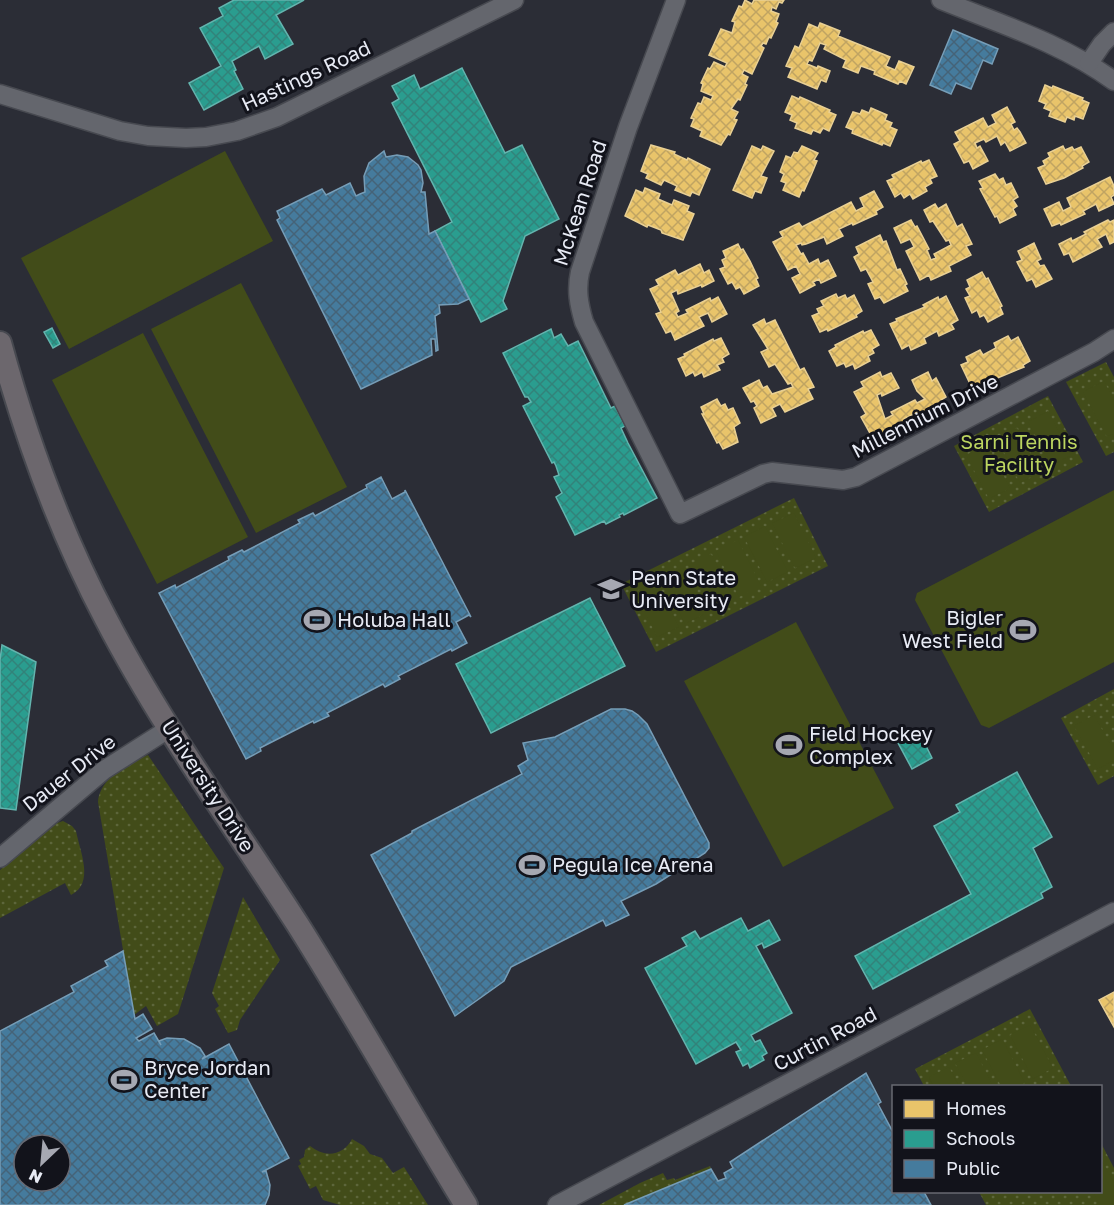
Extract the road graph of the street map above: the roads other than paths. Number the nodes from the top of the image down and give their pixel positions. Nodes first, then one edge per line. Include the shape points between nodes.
1 (514, 0) edge
2 (676, 0) edge
3 (940, 0) edge
4 (1114, 32) edge
5 (1089, 63) junction
6 (1114, 81) edge
7 (0, 94) edge
8 (1114, 339) edge
9 (0, 343) edge
10 (680, 514) joint
11 (170, 728) junction
12 (0, 858) edge
13 (1114, 912) edge
14 (466, 1205) edge
15 (557, 1205) edge

1 - 7 street, Hastings Road via 277,117 226,133 186,138 148,136
2 - 10 street, McKean Road via 628,127 578,284 584,322
3 - 5 street
4 - 5 street
5 - 6 street
8 - 10 street, Millennium Drive via 856,477 843,480 772,472
9 - 11 main road, University Drive via 27,435 72,551 105,619
11 - 12 street, Dauer Drive via 104,770
11 - 14 main road, University Drive via 311,947
13 - 15 street, Curtin Road

